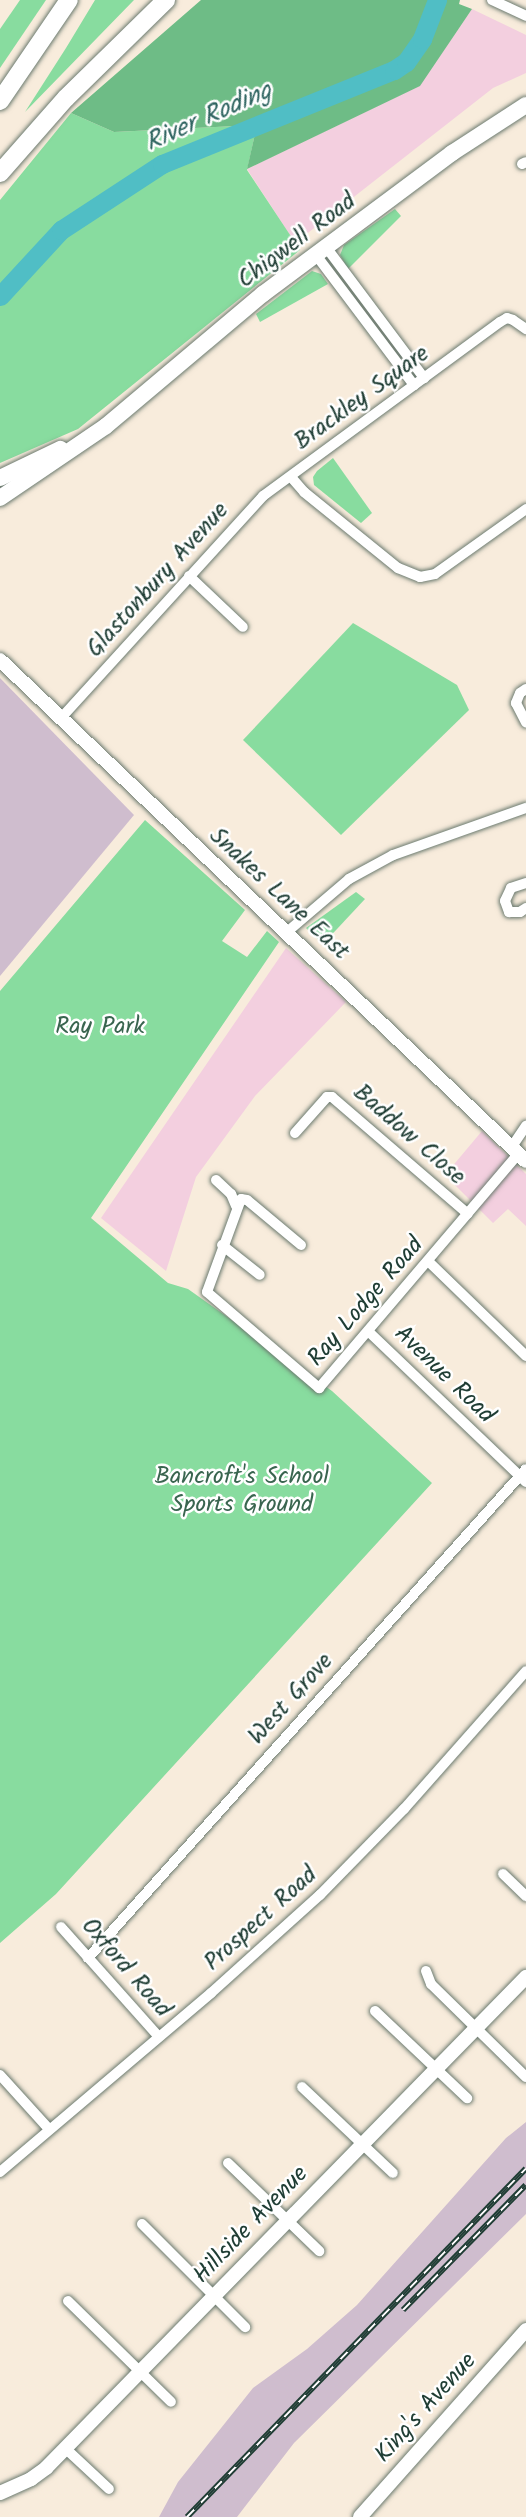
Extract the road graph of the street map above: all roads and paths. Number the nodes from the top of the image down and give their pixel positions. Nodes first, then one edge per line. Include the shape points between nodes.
1 (69, 0) edge
2 (166, 0) edge
3 (492, 0) edge
4 (526, 16) edge
5 (0, 101) edge
6 (526, 105) edge
7 (0, 173) edge
8 (321, 251) junction
9 (526, 329) edge
10 (424, 378) junction
11 (414, 385) junction
12 (106, 426) junction
13 (291, 477) junction
14 (0, 478) edge
15 (0, 498) edge
16 (526, 509) edge
17 (189, 576) junction
18 (243, 627) dead end
19 (0, 660) edge
20 (526, 689) edge
21 (62, 718) junction
22 (526, 723) edge
23 (526, 808) edge
24 (526, 883) edge
25 (526, 908) edge
26 (287, 932) junction
27 (526, 1126) edge
28 (295, 1133) dead end
29 (519, 1154) edge
30 (216, 1180) dead end
31 (236, 1205) junction
32 (468, 1214) junction
33 (222, 1245) junction
34 (301, 1245) dead end
35 (429, 1262) junction
36 (260, 1275) dead end
37 (369, 1332) junction
38 (526, 1356) edge
39 (524, 1476) edge
40 (526, 1671) edge
41 (503, 1874) dead end
42 (526, 1896) edge
43 (61, 1927) dead end
44 (88, 1958) junction
45 (426, 1971) dead end
46 (526, 1977) edge
47 (375, 2011) dead end
48 (476, 2028) junction
49 (159, 2037) junction
50 (436, 2069) junction
51 (0, 2075) edge
52 (526, 2077) edge
53 (302, 2087) dead end
54 (467, 2098) dead end
55 (49, 2129) junction
56 (363, 2144) junction
57 (228, 2163) dead end
58 (0, 2172) edge
59 (393, 2174) dead end
60 (288, 2220) junction
61 (142, 2224) dead end
62 (319, 2251) dead end
63 (215, 2296) junction
64 (68, 2301) dead end
65 (245, 2327) dead end
66 (526, 2330) edge
67 (140, 2372) junction
68 (171, 2402) dead end
69 (65, 2448) junction
70 (109, 2489) dead end
71 (0, 2493) edge
72 (360, 2517) edge

1 - 5 highway
2 - 7 highway via 66,98
3 - 4 street
6 - 8 main road, Chigwell Road via 452,153
8 - 10 street
8 - 11 street
8 - 12 main road, Chigwell Road via 262,294
9 - 10 street, Brackley Square via 507,318
10 - 11 street, Brackley Square
11 - 13 street, Brackley Square
12 - 14 main road, Chigwell Road
12 - 15 main road, Chigwell Road
13 - 16 street, Brackley Square via 398,568 420,577 435,574
13 - 17 street, Glastonbury Avenue via 263,496
17 - 18 street
17 - 21 street, Glastonbury Avenue
19 - 21 street, Snakes Lane East
20 - 22 street via 516,703
21 - 26 street, Snakes Lane East
23 - 26 street via 416,846 368,869 349,879
24 - 25 street via 511,888 505,901 509,912
26 - 29 street, Snakes Lane East
27 - 29 street, Ray Lodge Road
28 - 32 street, Baddow Close via 330,1095
29 - 32 street, Ray Lodge Road
30 - 31 street
31 - 33 street, Ray Lodge Road
31 - 34 street via 247,1200
32 - 35 street, Ray Lodge Road
33 - 36 street
33 - 37 street, Ray Lodge Road via 207,1292 316,1387 322,1386
35 - 37 street, Ray Lodge Road
35 - 38 street
37 - 39 street, Avenue Road
39 - 44 street, West Grove
40 - 49 street, Prospect Road via 354,1862
41 - 42 street
43 - 44 street, Oxford Road
44 - 49 street, Oxford Road
45 - 48 street via 431,1984
46 - 48 street, Hillside Avenue
47 - 50 street
48 - 50 street, Hillside Avenue
48 - 52 street
49 - 55 street, Prospect Road
50 - 54 street
50 - 56 street, Hillside Avenue
51 - 55 street
53 - 56 street
55 - 58 street, Prospect Road
56 - 59 street
56 - 60 street, Hillside Avenue
57 - 60 street
60 - 62 street
60 - 63 street, Hillside Avenue
61 - 63 street
63 - 65 street
63 - 67 street, Hillside Avenue
64 - 67 street
66 - 72 street, King's Avenue
67 - 68 street
67 - 69 street, Hillside Avenue
69 - 70 street
69 - 71 street, Hillside Avenue via 31,2479

